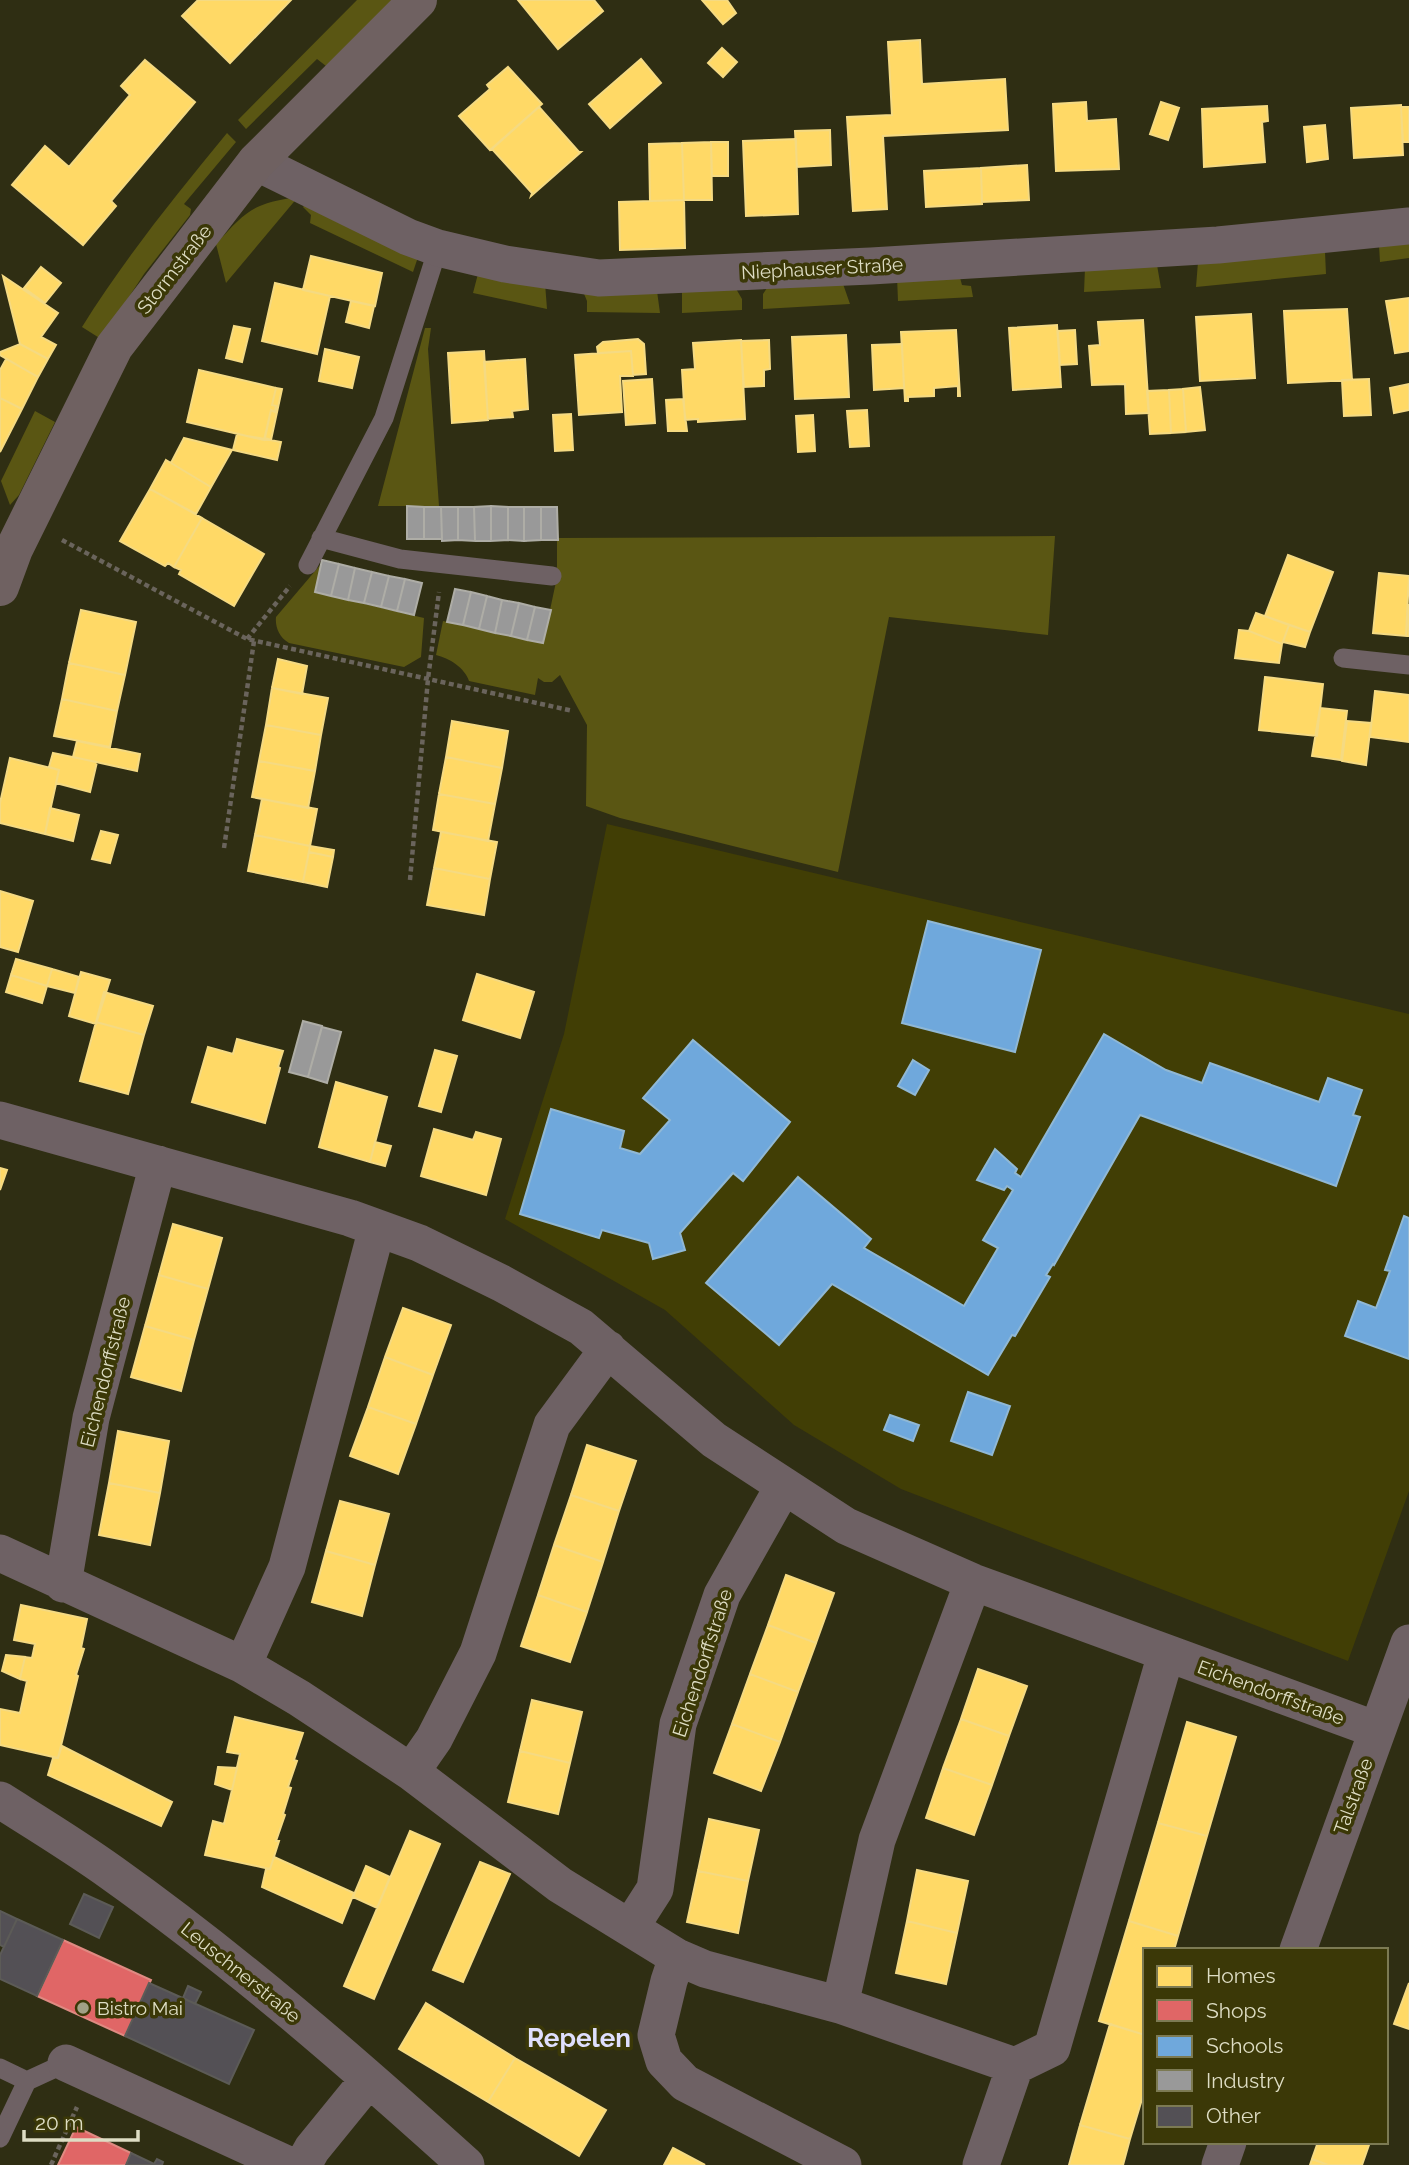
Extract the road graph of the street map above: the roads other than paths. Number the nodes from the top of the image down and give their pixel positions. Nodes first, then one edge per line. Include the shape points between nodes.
1 (418, 0) edge
2 (256, 162) junction
3 (1409, 226) edge
4 (438, 248) junction
5 (14, 537) edge
6 (321, 538) junction
7 (308, 565) road end
8 (552, 576) dead end
9 (0, 587) edge
10 (1343, 658) dead end
11 (1409, 665) edge
12 (0, 1120) edge
13 (158, 1164) junction
14 (377, 1228) junction
15 (608, 1349) junction
16 (783, 1488) junction
17 (0, 1553) edge
18 (973, 1582) junction
19 (63, 1584) junction
20 (1409, 1643) edge
21 (1166, 1654) junction
22 (243, 1665) junction
23 (1377, 1730) junction
24 (411, 1772) junction
25 (0, 1800) edge
26 (630, 1928) junction
27 (1299, 1948) edge
28 (677, 1957) junction
29 (839, 2005) junction
30 (1015, 2066) junction
31 (0, 2068) edge
32 (79, 2069) joint
33 (369, 2079) junction
34 (27, 2081) junction
35 (0, 2138) edge
36 (1227, 2144) edge
37 (289, 2165) edge
38 (303, 2165) edge
39 (466, 2165) edge
40 (843, 2165) edge
41 (981, 2165) edge
42 (1220, 2165) edge

1 - 2 street, Stormstraße
2 - 4 street, Niephauser Straße
2 - 5 street, Stormstraße via 114,347
3 - 4 street, Niephauser Straße via 1218,245 599,278
4 - 6 lane via 384,418
5 - 9 street, Stormstraße
6 - 7 lane
6 - 8 lane via 400,559
10 - 11 lane
12 - 13 street, Eichendorffstraße
13 - 14 street, Eichendorffstraße
13 - 19 street, Eichendorffstraße via 91,1418
14 - 15 street, Eichendorffstraße via 501,1283 580,1327
14 - 22 street via 287,1567
15 - 16 street, Eichendorffstraße via 714,1440
15 - 24 street via 552,1425 478,1653 434,1739
16 - 18 street, Eichendorffstraße via 846,1526
16 - 26 street, Eichendorffstraße via 722,1595 678,1724 655,1889
17 - 19 street
18 - 21 street, Eichendorffstraße
18 - 29 street via 877,1840
19 - 22 street
20 - 23 street, Talstraße
21 - 23 street, Eichendorffstraße
21 - 30 street via 1052,2048
22 - 24 street
23 - 27 street, Talstraße
24 - 26 street via 560,1885
25 - 33 street, Leuschnerstraße via 112,1872 307,2024
26 - 28 street
28 - 29 street via 705,1969
28 - 40 street via 656,2035 664,2062 685,2083
29 - 30 street
30 - 41 street
31 - 34 lane
32 - 34 lane
32 - 37 street
33 - 38 street
33 - 39 street, Leuschnerstraße
34 - 35 lane
36 - 42 street

